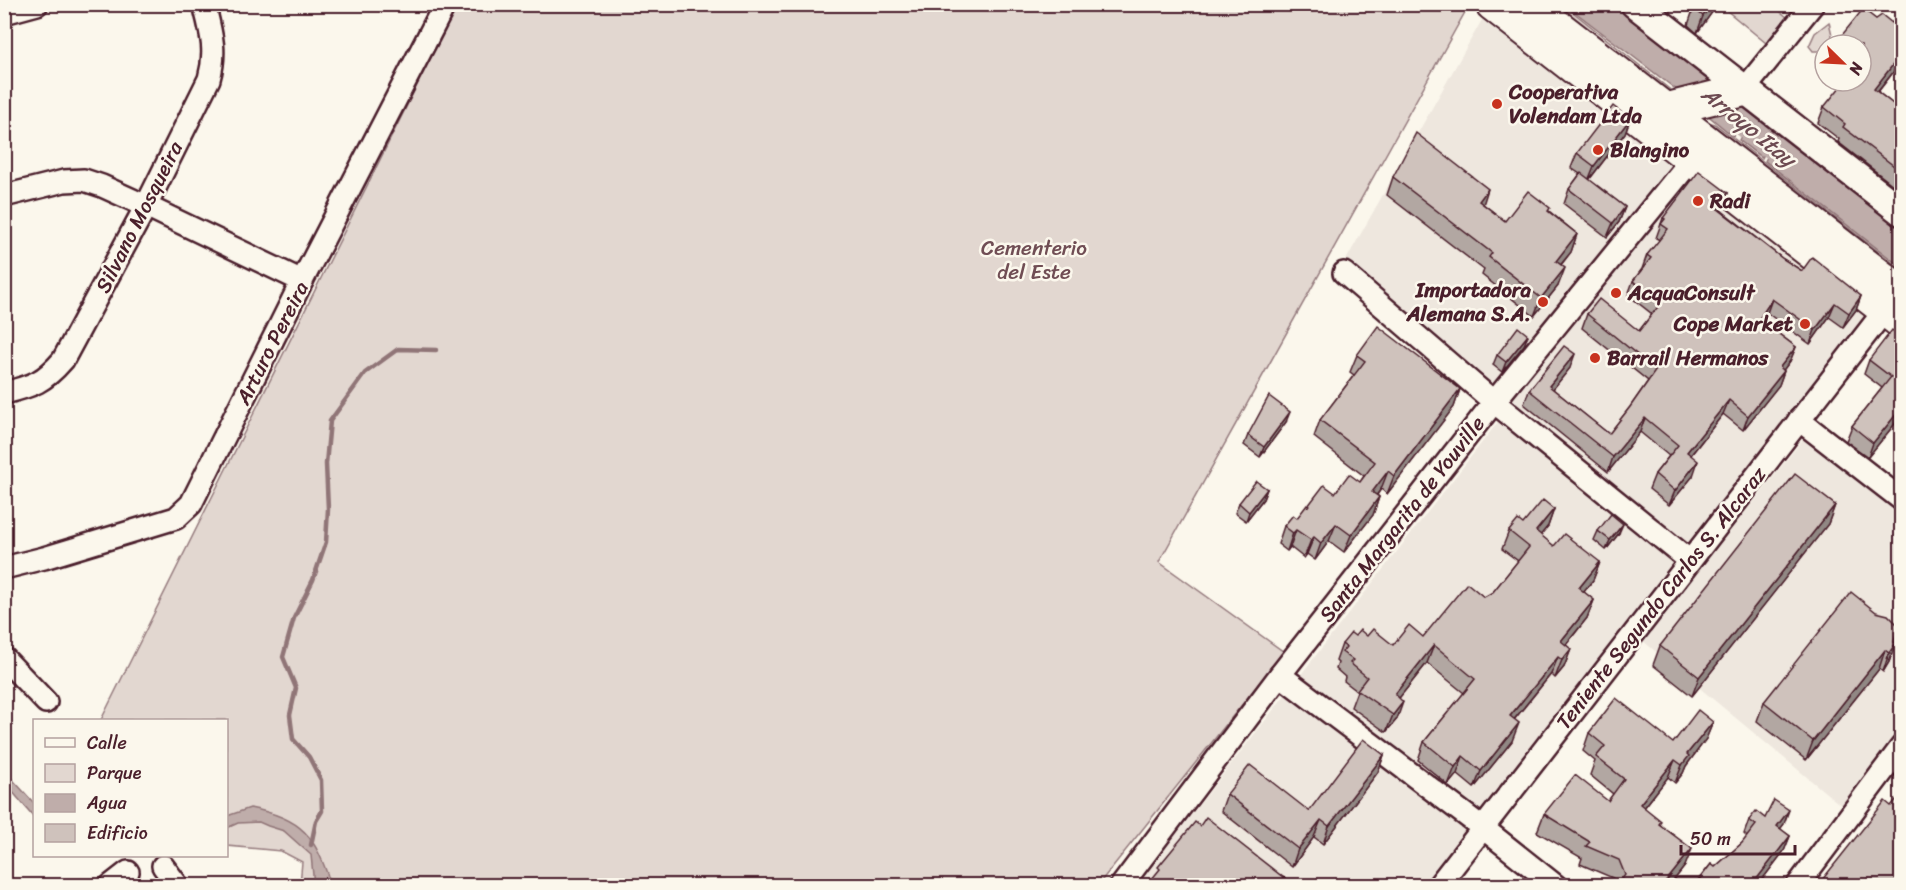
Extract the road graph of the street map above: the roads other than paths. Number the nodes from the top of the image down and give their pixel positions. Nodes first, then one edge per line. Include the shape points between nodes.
1 (37, 4) edge
2 (204, 4) edge
3 (445, 4) edge
4 (1492, 4) edge
5 (1529, 4) edge
6 (1635, 4) edge
7 (1813, 4) edge
8 (1874, 4) edge
9 (4, 13) edge
10 (1902, 25) edge
11 (1744, 90) junction
12 (1664, 110) junction
13 (1692, 159) junction
14 (4, 196) edge
15 (146, 206) junction
16 (1902, 213) edge
17 (1344, 273) dead end
18 (302, 281) junction
19 (1896, 309) edge
20 (4, 393) edge
21 (1494, 402) junction
22 (1799, 420) junction
23 (1902, 500) edge
24 (1690, 561) junction
25 (4, 568) edge
26 (4, 658) edge
27 (1280, 675) junction
28 (46, 702) dead end
29 (1900, 752) edge
30 (1483, 828) junction
31 (163, 866) dead end
32 (128, 872) dead end
33 (110, 885) edge
34 (178, 885) edge
35 (1121, 885) edge
36 (1438, 885) edge
37 (1556, 885) edge
38 (1797, 885) edge

1 - 9 street
2 - 15 street, Silvano Mosqueira via 214,62
3 - 18 street, Arturo Pereira
4 - 13 highway
5 - 12 highway
6 - 11 main road
7 - 11 street
8 - 10 street
11 - 12 highway
11 - 16 main road
12 - 19 highway
13 - 19 highway
13 - 21 street, Santa Margarita de Youville
14 - 15 street via 84,180
15 - 18 street
15 - 20 street, Silvano Mosqueira via 63,360 50,376
17 - 21 street
18 - 25 street, Arturo Pereira via 191,504 176,518
19 - 22 street, Teniente Segundo Carlos S. Alcaraz
21 - 24 street
21 - 27 street, Santa Margarita de Youville
22 - 23 street
22 - 24 street, Teniente Segundo Carlos S. Alcaraz
24 - 30 street, Teniente Segundo Carlos S. Alcaraz
26 - 28 street
27 - 30 street
27 - 35 street, Santa Margarita de Youville
29 - 38 street
30 - 36 street, Teniente Segundo Carlos S. Alcaraz
30 - 37 street
31 - 34 street
32 - 33 street

